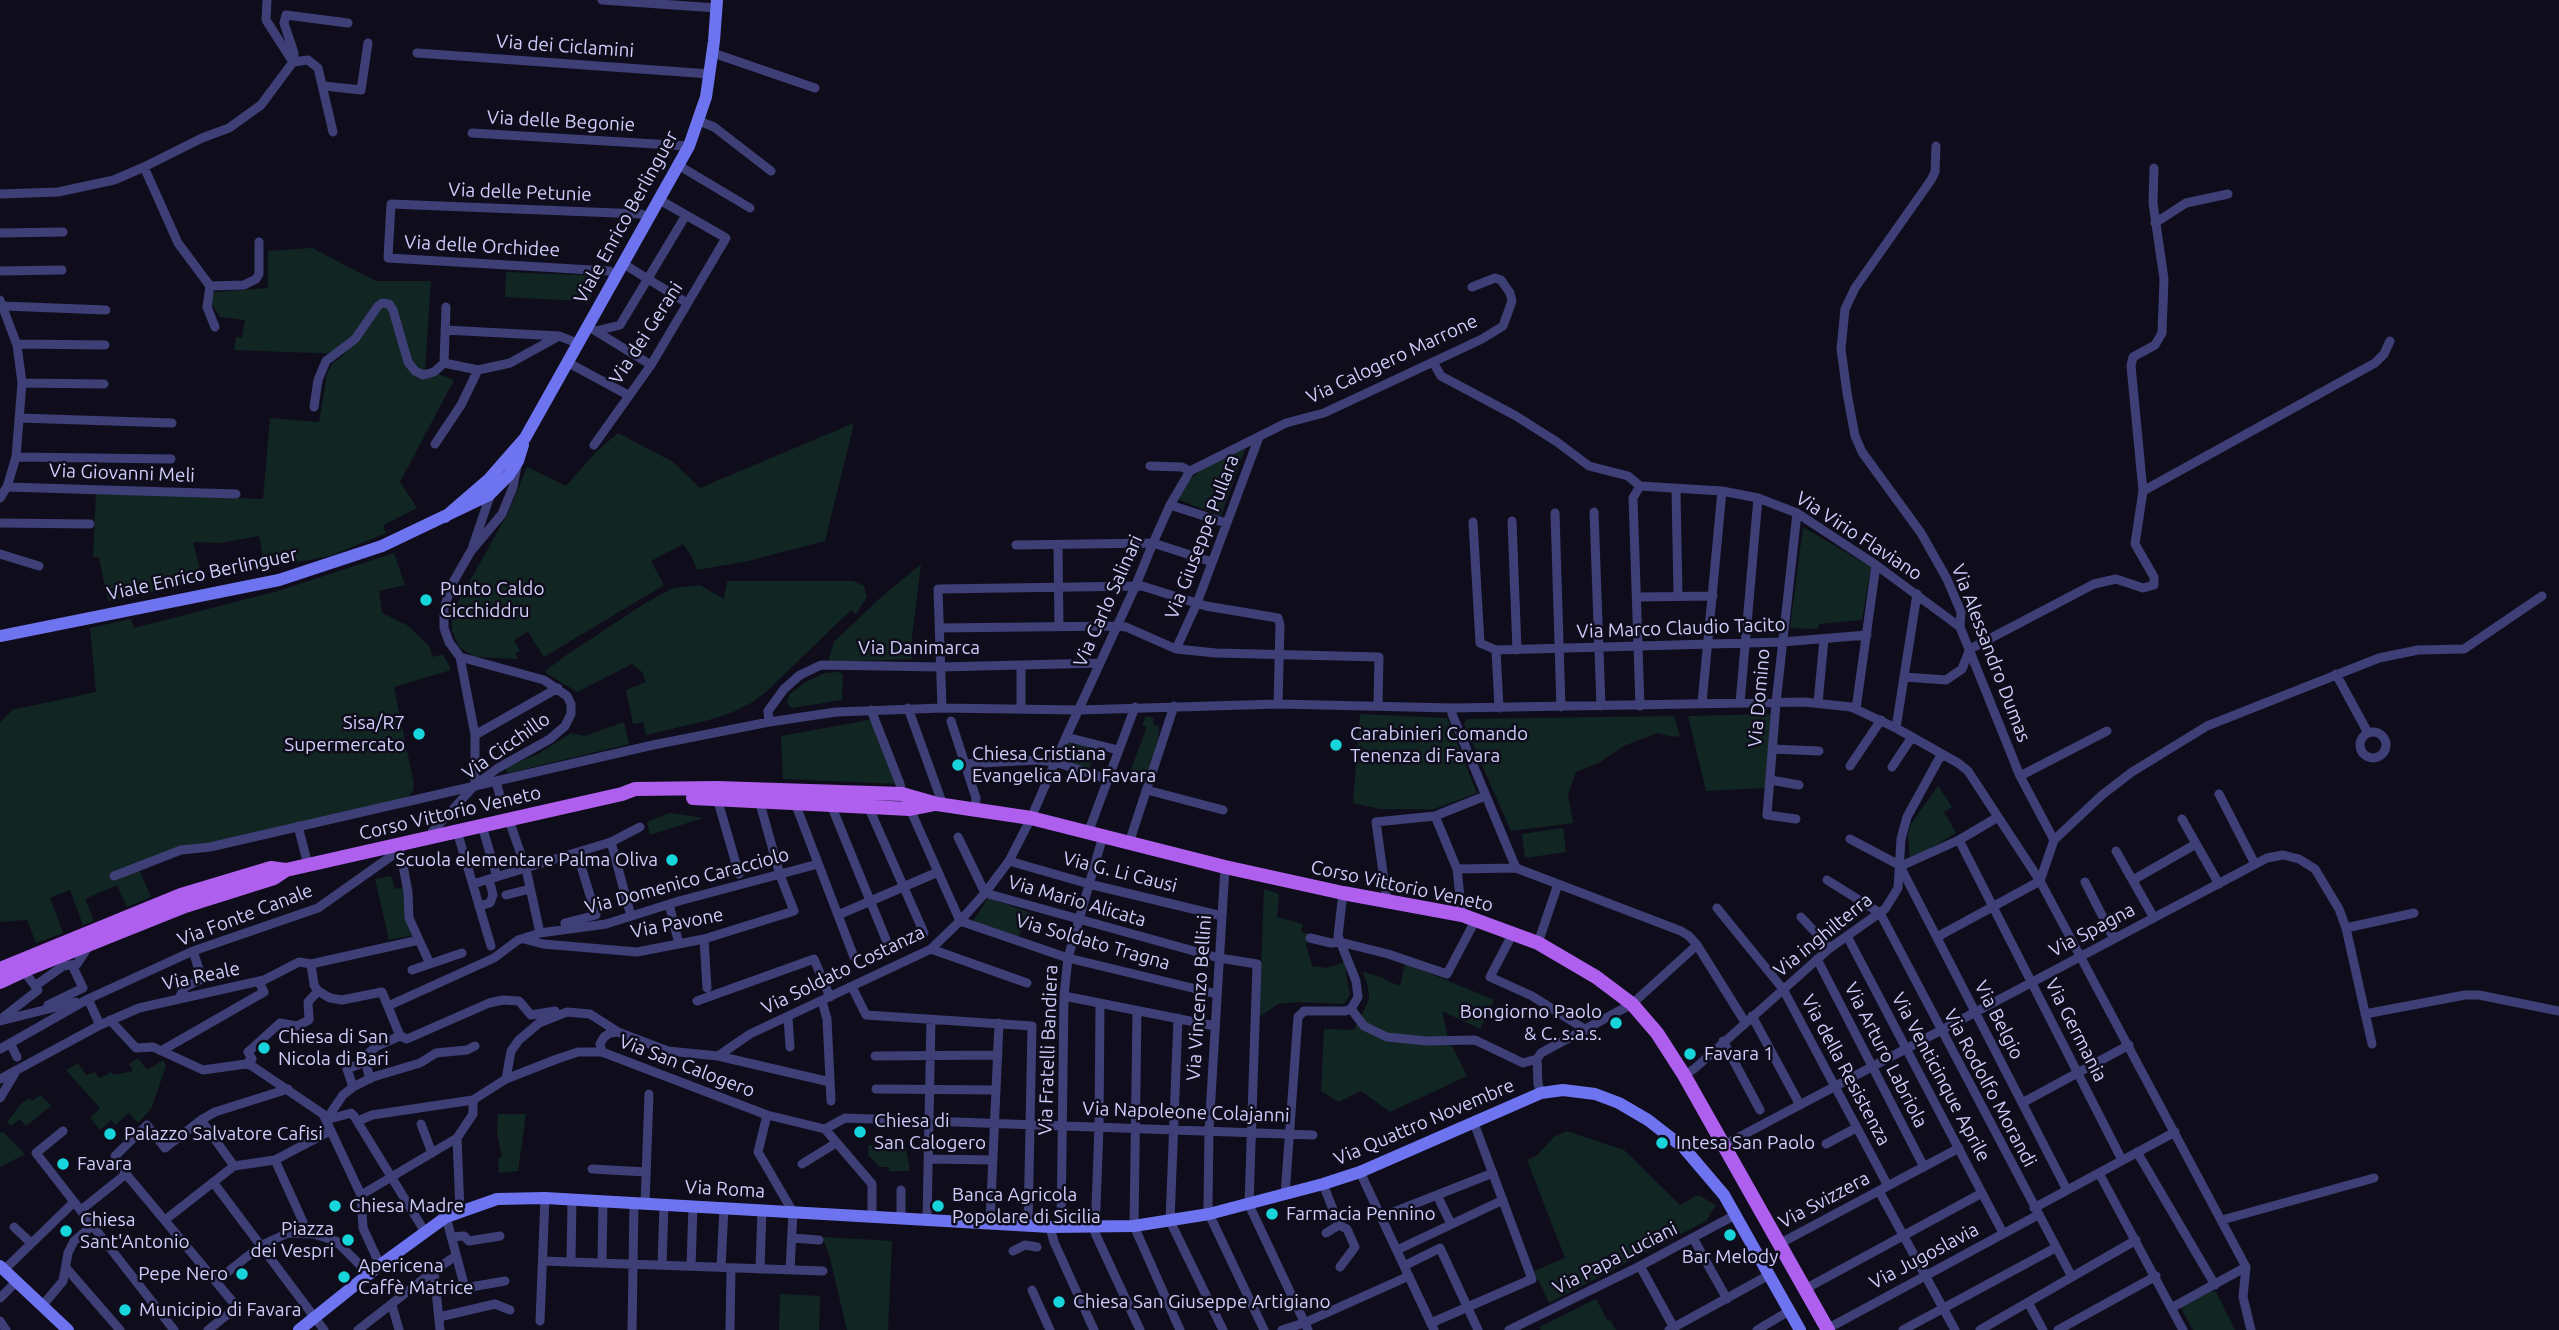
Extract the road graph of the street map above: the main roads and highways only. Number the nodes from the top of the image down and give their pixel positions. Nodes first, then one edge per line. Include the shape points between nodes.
1 (622, 794) junction
2 (940, 804) junction
3 (286, 870) junction
4 (0, 969) edge
5 (0, 982) edge
6 (1827, 1329) edge

1 - 2 main road, Corso Vittorio Veneto via 910,809
1 - 2 main road, Corso Vittorio Veneto via 635,789 717,788 902,794
1 - 3 main road, Corso Vittorio Veneto
2 - 6 main road, Corso Vittorio Veneto via 1031,818 1225,867 1469,917 1538,943 1596,977 1632,1004 1657,1033
3 - 4 main road, Corso Vittorio Veneto via 271,868 181,895
3 - 5 main road, Corso Vittorio Veneto

